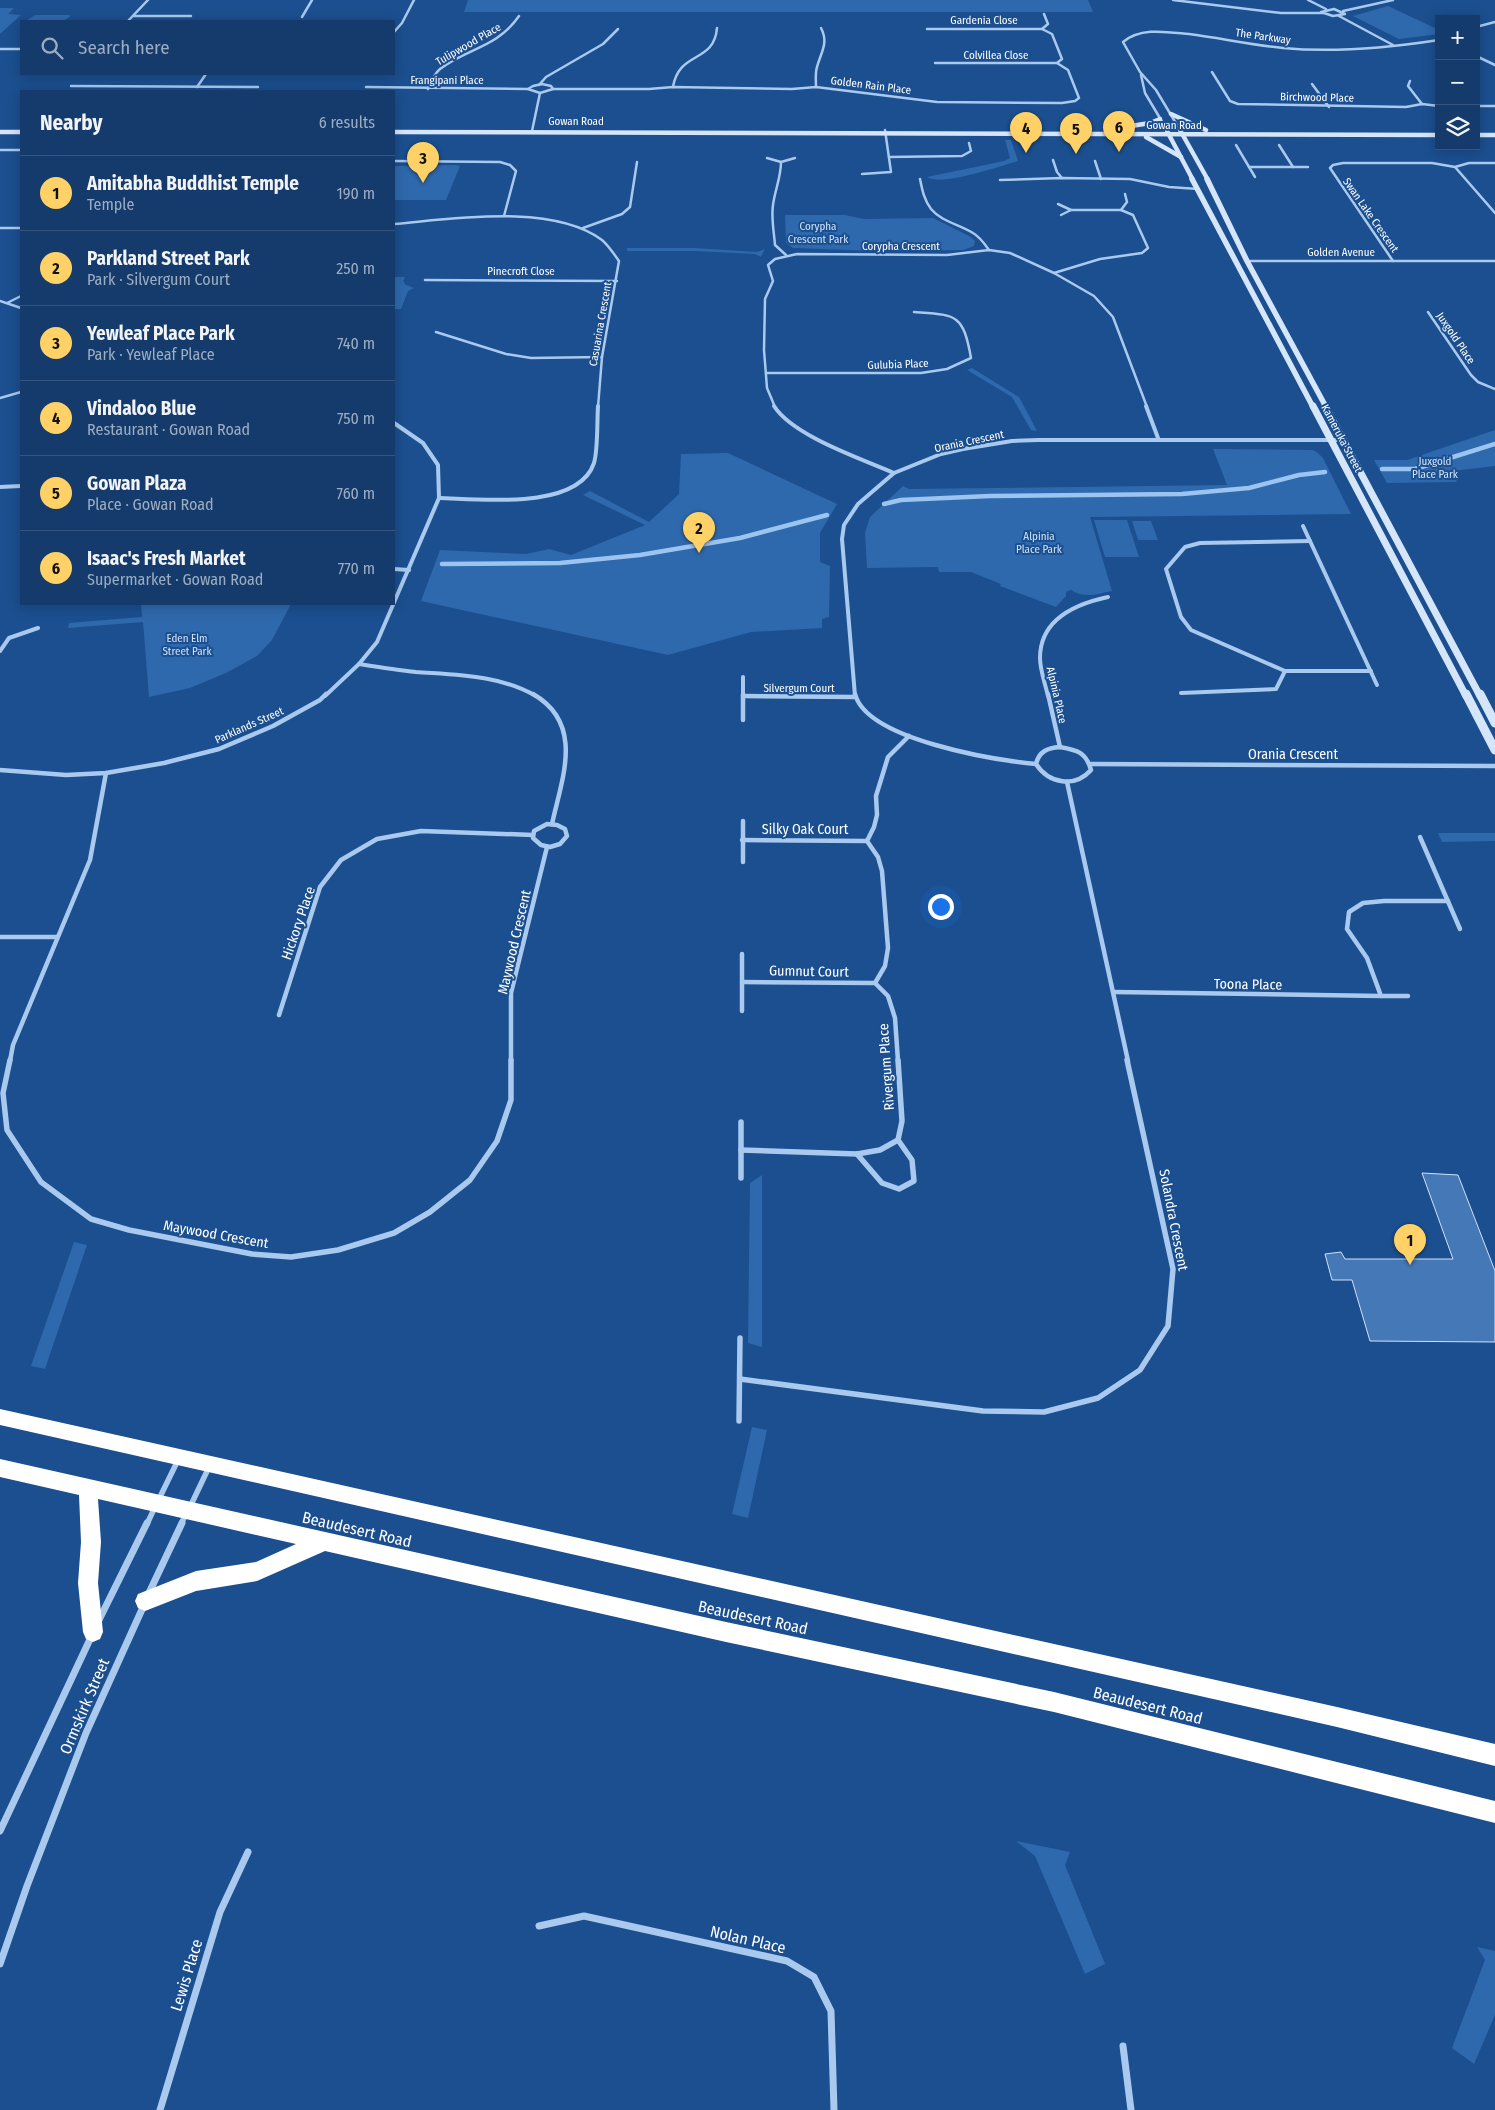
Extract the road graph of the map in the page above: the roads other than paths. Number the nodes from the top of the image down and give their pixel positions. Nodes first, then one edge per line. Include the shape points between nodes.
1 (148, 0) edge
2 (312, 0) edge
3 (414, 0) edge
4 (1173, 0) edge
5 (1308, 0) edge
6 (1392, 0) edge
7 (1327, 9) junction
8 (1343, 11) junction
9 (1323, 13) junction
10 (1044, 14) dead end
11 (133, 16) junction
12 (191, 16) dead end
13 (519, 16) dead end
14 (1339, 16) junction
15 (302, 17) dead end
16 (129, 20) edge
17 (1495, 22) edge
18 (1480, 26) edge
19 (717, 28) dead end
20 (821, 28) dead end
21 (618, 29) dead end
22 (926, 29) dead end
23 (1042, 29) junction
24 (395, 31) edge
25 (1435, 40) edge
26 (1394, 45) junction
27 (0, 49) edge
28 (20, 50) edge
29 (1480, 58) edge
30 (935, 63) dead end
31 (1057, 64) junction
32 (1495, 65) edge
33 (1140, 72) junction
34 (1212, 72) dead end
35 (205, 75) edge
36 (1410, 81) dead end
37 (1312, 84) dead end
38 (539, 85) junction
39 (71, 86) dead end
40 (197, 87) junction
41 (258, 87) dead end
42 (366, 87) dead end
43 (673, 87) junction
44 (816, 87) junction
45 (428, 89) junction
46 (528, 89) junction
47 (553, 89) junction
48 (540, 93) junction
49 (1422, 104) junction
50 (1435, 106) edge
51 (1480, 106) edge
52 (1495, 106) edge
53 (1329, 107) junction
54 (1171, 114) junction
55 (1160, 119) junction
56 (1103, 130) junction
57 (1206, 130) junction
58 (532, 131) junction
59 (1435, 131) edge
60 (1480, 131) edge
61 (1495, 131) edge
62 (0, 132) edge
63 (20, 132) edge
64 (395, 132) edge
65 (886, 133) junction
66 (1168, 133) junction
67 (1182, 133) junction
68 (1137, 135) junction
69 (1435, 135) edge
70 (1480, 135) edge
71 (1495, 135) edge
72 (1244, 136) junction
73 (1209, 141) dead end
74 (969, 143) dead end
75 (1236, 145) dead end
76 (1278, 146) dead end
77 (0, 150) edge
78 (20, 150) edge
79 (889, 157) junction
80 (767, 158) dead end
81 (795, 158) dead end
82 (1182, 158) junction
83 (1053, 160) dead end
84 (395, 161) edge
85 (1095, 161) dead end
86 (637, 162) dead end
87 (781, 162) junction
88 (1495, 163) edge
89 (1293, 167) junction
90 (1308, 167) dead end
91 (1455, 167) junction
92 (1249, 168) junction
93 (862, 174) dead end
94 (1255, 177) dead end
95 (1062, 178) junction
96 (920, 179) dead end
97 (1101, 179) junction
98 (1000, 180) dead end
99 (1198, 189) junction
100 (1213, 189) junction
101 (1125, 194) dead end
102 (1058, 204) dead end
103 (1070, 210) junction
104 (1121, 210) junction
105 (1495, 213) edge
106 (1061, 215) dead end
107 (504, 216) junction
108 (395, 224) edge
109 (0, 228) edge
110 (20, 228) edge
111 (583, 228) junction
112 (989, 250) junction
113 (786, 255) junction
114 (1247, 261) junction
115 (1393, 261) junction
116 (1495, 261) edge
117 (1054, 274) junction
118 (425, 280) dead end
119 (616, 281) junction
120 (20, 296) edge
121 (0, 301) edge
122 (7, 303) junction
123 (20, 308) edge
124 (914, 312) dead end
125 (1428, 312) dead end
126 (436, 332) dead end
127 (602, 357) junction
128 (766, 373) junction
129 (1495, 389) edge
130 (20, 392) edge
131 (0, 398) edge
132 (395, 424) edge
133 (1158, 438) junction
134 (1332, 440) junction
135 (1343, 440) junction
136 (894, 473) junction
137 (20, 486) edge
138 (0, 487) edge
139 (439, 498) junction
140 (1303, 526) dead end
141 (1310, 541) junction
142 (395, 569) edge
143 (409, 570) junction
144 (1108, 597) dead end
145 (395, 602) edge
146 (393, 605) edge
147 (38, 628) dead end
148 (0, 651) edge
149 (360, 664) junction
150 (1285, 671) junction
151 (1371, 671) junction
152 (743, 677) dead end
153 (1377, 685) dead end
154 (1181, 693) dead end
155 (743, 696) junction
156 (855, 697) junction
157 (743, 720) dead end
158 (1495, 723) edge
159 (909, 736) junction
160 (1060, 747) junction
161 (1495, 750) edge
162 (1036, 764) junction
163 (1091, 764) junction
164 (1495, 766) edge
165 (0, 770) edge
166 (106, 773) junction
167 (1067, 782) junction
168 (743, 821) dead end
169 (552, 824) junction
170 (533, 835) junction
171 (1420, 837) dead end
172 (742, 840) junction
173 (867, 841) junction
174 (547, 847) junction
175 (742, 862) dead end
176 (1448, 901) junction
177 (1460, 930) dead end
178 (0, 937) edge
179 (57, 937) junction
180 (742, 954) dead end
181 (742, 982) junction
182 (876, 983) junction
183 (1114, 992) junction
184 (1381, 996) junction
185 (1408, 996) dead end
186 (742, 1011) dead end
187 (279, 1015) dead end
188 (741, 1122) dead end
189 (7, 1130) junction
190 (0, 1132) edge
191 (898, 1140) junction
192 (741, 1150) junction
193 (857, 1154) junction
194 (741, 1178) dead end
195 (740, 1338) dead end
196 (740, 1379) junction
197 (0, 1417) edge
198 (739, 1421) dead end
199 (179, 1457) junction
200 (210, 1464) junction
201 (0, 1468) edge
202 (88, 1488) junction
203 (157, 1503) junction
204 (188, 1510) junction
205 (323, 1542) junction
206 (146, 1601) junction
207 (93, 1632) junction
208 (1495, 1755) edge
209 (1495, 1812) edge
210 (0, 1831) edge
211 (248, 1852) dead end
212 (539, 1926) dead end
213 (0, 1964) edge
214 (1123, 2046) dead end
215 (160, 2110) edge
216 (834, 2110) edge
217 (1132, 2110) edge

1 - 11 street
2 - 15 street
3 - 24 street
4 - 9 street via 1292,14
5 - 7 street
6 - 8 street
7 - 8 street
7 - 9 street
8 - 14 street via 1345,14
9 - 14 street
10 - 23 street via 1048,24
11 - 12 street
11 - 16 street
13 - 45 street, Tulipwood Place via 499,38 439,70
14 - 26 street
17 - 18 street
19 - 43 street via 713,46 680,68
20 - 44 street via 827,40 816,70
21 - 38 street via 603,44 546,77
22 - 23 street, Gardenia Close
23 - 31 street via 1052,34 1062,59
25 - 26 street, The Parkway
26 - 33 street, The Parkway via 1344,50 1296,49 1168,32 1139,33 1128,36 1123,42
27 - 28 street
29 - 32 street
30 - 31 street, Colvillea Close
31 - 44 street, Golden Rain Place via 1068,70 1079,98 1075,101 937,102
33 - 54 street, The Parkway
33 - 55 street, The Parkway via 1146,93
34 - 53 street, Birchwood Place via 1230,101 1238,104
35 - 40 street
36 - 49 street via 1408,86
37 - 53 street
38 - 46 street
38 - 47 street
39 - 40 street
40 - 41 street
42 - 45 street, Frangipani Place
43 - 44 street, Golden Rain Place
43 - 47 street, Golden Rain Place
45 - 46 street, Frangipani Place
46 - 48 street
47 - 48 street
48 - 58 street
49 - 50 street, Birchwood Place
49 - 53 street, Birchwood Place
51 - 52 street
54 - 57 street
54 - 67 street, The Parkway
55 - 56 street
55 - 66 street, The Parkway
56 - 65 street, Gowan Road
56 - 66 street, Gowan Road
57 - 59 street, Gowan Road
57 - 67 street, Gowan Road
58 - 64 street, Gowan Road
58 - 65 street, Gowan Road
60 - 61 street
62 - 63 street
65 - 68 street, Gowan Road
65 - 79 street
66 - 67 street, Gowan Road
66 - 68 street, Gowan Road
66 - 82 street, Kameruka Street
67 - 72 street, Gowan Road
67 - 100 street, Kameruka Street via 1192,145
68 - 82 street via 1154,140
69 - 72 street, Gowan Road
70 - 71 street
72 - 73 street
74 - 79 street via 971,151 962,156
75 - 92 street
76 - 89 street
77 - 78 street
79 - 93 street via 891,172
80 - 87 street
81 - 87 street
82 - 99 street, Kameruka Street
83 - 95 street
84 - 107 street via 484,160 510,165 516,171 516,179
85 - 97 street
86 - 111 street via 630,207 622,214
87 - 113 street via 781,181 774,202 774,236 775,244
88 - 91 street, Swan Lake Crescent via 1469,163
89 - 90 street
89 - 92 street
91 - 105 street
91 - 115 street, Swan Lake Crescent via 1432,163 1343,163 1330,168
92 - 94 street
95 - 97 street
95 - 98 street
96 - 112 street via 926,204 931,210 980,236
97 - 99 street via 1130,179
99 - 100 street
99 - 134 street, Kameruka Street
100 - 114 street, Kameruka Street
101 - 104 street via 1127,202
102 - 103 street
103 - 104 street
103 - 106 street
104 - 117 street via 1133,215 1148,248 1142,253 1100,259
107 - 108 street, Casuarina Crescent
107 - 111 street, Casuarina Crescent via 557,221
109 - 110 street
111 - 119 street, Casuarina Crescent via 614,250 619,261
112 - 113 street, Corypha Crescent via 947,255
112 - 117 street, Corypha Crescent via 1010,253
113 - 128 street via 768,265 774,281 765,299
114 - 115 street, Golden Avenue
114 - 135 street, Kameruka Street
115 - 116 street, Golden Avenue
117 - 133 street, Corypha Crescent via 1094,296 1114,317
118 - 119 street, Pinecroft Close
119 - 127 street, Casuarina Crescent
120 - 122 street
121 - 122 street
122 - 123 street
124 - 128 street, Gulubia Place via 948,315 957,319 963,324 970,358 961,365 913,374
125 - 129 street, Juxgold Place via 1471,375 1478,382
126 - 127 street via 506,354 531,358
127 - 139 street, Casuarina Crescent via 594,463 586,477 574,487 531,498
128 - 136 street via 771,402 785,419 810,436
130 - 131 street
132 - 139 street, Parklands Street via 423,442 438,465
133 - 134 street, Orania Crescent
133 - 136 street, Orania Crescent via 1012,441 941,454
134 - 135 street, Orania Crescent
134 - 161 street, Kameruka Street
135 - 158 street, Kameruka Street
136 - 156 street, Orania Crescent via 858,504 844,525 842,538
137 - 138 street
139 - 143 street, Parklands Street
140 - 141 street
141 - 150 street via 1200,542 1185,547 1166,569 1181,617 1191,630
141 - 151 street
142 - 143 street
143 - 145 street, Parklands Street
144 - 160 street, Alpinia Place via 1086,601 1070,609 1057,618 1043,636 1040,657
146 - 149 street, Parklands Street via 377,642
147 - 148 street via 9,638
149 - 166 street, Parklands Street via 320,700 273,726 219,749
149 - 169 street via 505,682 528,691 551,706 563,724 566,750
150 - 151 street
150 - 154 street via 1276,689
151 - 153 street
152 - 155 street, Silvergum Court
155 - 156 street, Silvergum Court
155 - 157 street, Silvergum Court
156 - 159 street via 870,716
159 - 162 street via 961,752
159 - 173 street via 888,757 876,796 874,827
160 - 162 street via 1044,750
160 - 163 street via 1084,754
162 - 167 street via 1043,774
163 - 164 street, Orania Crescent
163 - 167 street via 1088,774
165 - 166 street, Parklands Street via 66,775
166 - 179 street, Maywood Crescent via 90,860
167 - 183 street, Solandra Crescent
168 - 172 street, Silky Oak Court
169 - 170 street via 537,828
169 - 174 street via 562,826 567,836 562,842
170 - 174 street via 535,842
170 - 187 street, Hickory Place via 421,831 377,840 341,860 320,887
171 - 176 street
172 - 173 street, Silky Oak Court
172 - 175 street, Silky Oak Court
173 - 182 street via 878,857 882,872 888,948 885,966
174 - 189 street, Maywood Crescent via 512,993 511,1100 497,1141 470,1180 430,1212 394,1233 338,1250 291,1257 252,1254 129,1230 91,1219 41,1182
176 - 177 street
176 - 184 street via 1363,903 1349,912 1347,929 1367,958
178 - 179 street
179 - 189 street, Maywood Crescent via 13,1045 3,1093
180 - 181 street
181 - 182 street, Gumnut Court
181 - 186 street
182 - 191 street, Rivergum Place via 888,996 894,1018 902,1121
183 - 184 street, Toona Place
183 - 196 street, Solandra Crescent via 1173,1269 1168,1326 1140,1370 1098,1398 1044,1412 983,1411
184 - 185 street, Toona Place
188 - 192 street
189 - 190 street
191 - 193 street via 880,1150
191 - 193 street via 912,1160 914,1181 898,1189 882,1183
192 - 193 street
192 - 194 street
195 - 196 street
196 - 198 street
197 - 199 highway, Beaudesert Road
199 - 200 highway, Beaudesert Road
199 - 203 street, Ormskirk Street
200 - 204 street, Ormskirk Street
200 - 208 highway, Beaudesert Road
201 - 202 highway, Beaudesert Road
202 - 203 highway, Beaudesert Road
202 - 207 highway via 91,1542 88,1583
203 - 204 highway, Beaudesert Road
203 - 207 street, Ormskirk Street
204 - 205 highway, Beaudesert Road
204 - 206 street, Ormskirk Street
205 - 206 highway via 257,1571 196,1581
205 - 209 highway, Beaudesert Road via 1054,1702
206 - 213 street, Ormskirk Street via 86,1733
207 - 210 street, Ormskirk Street
211 - 215 street, Lewis Place via 220,1912
212 - 216 street, Nolan Place via 584,1916 787,1961 814,1977 831,2012
214 - 217 street

